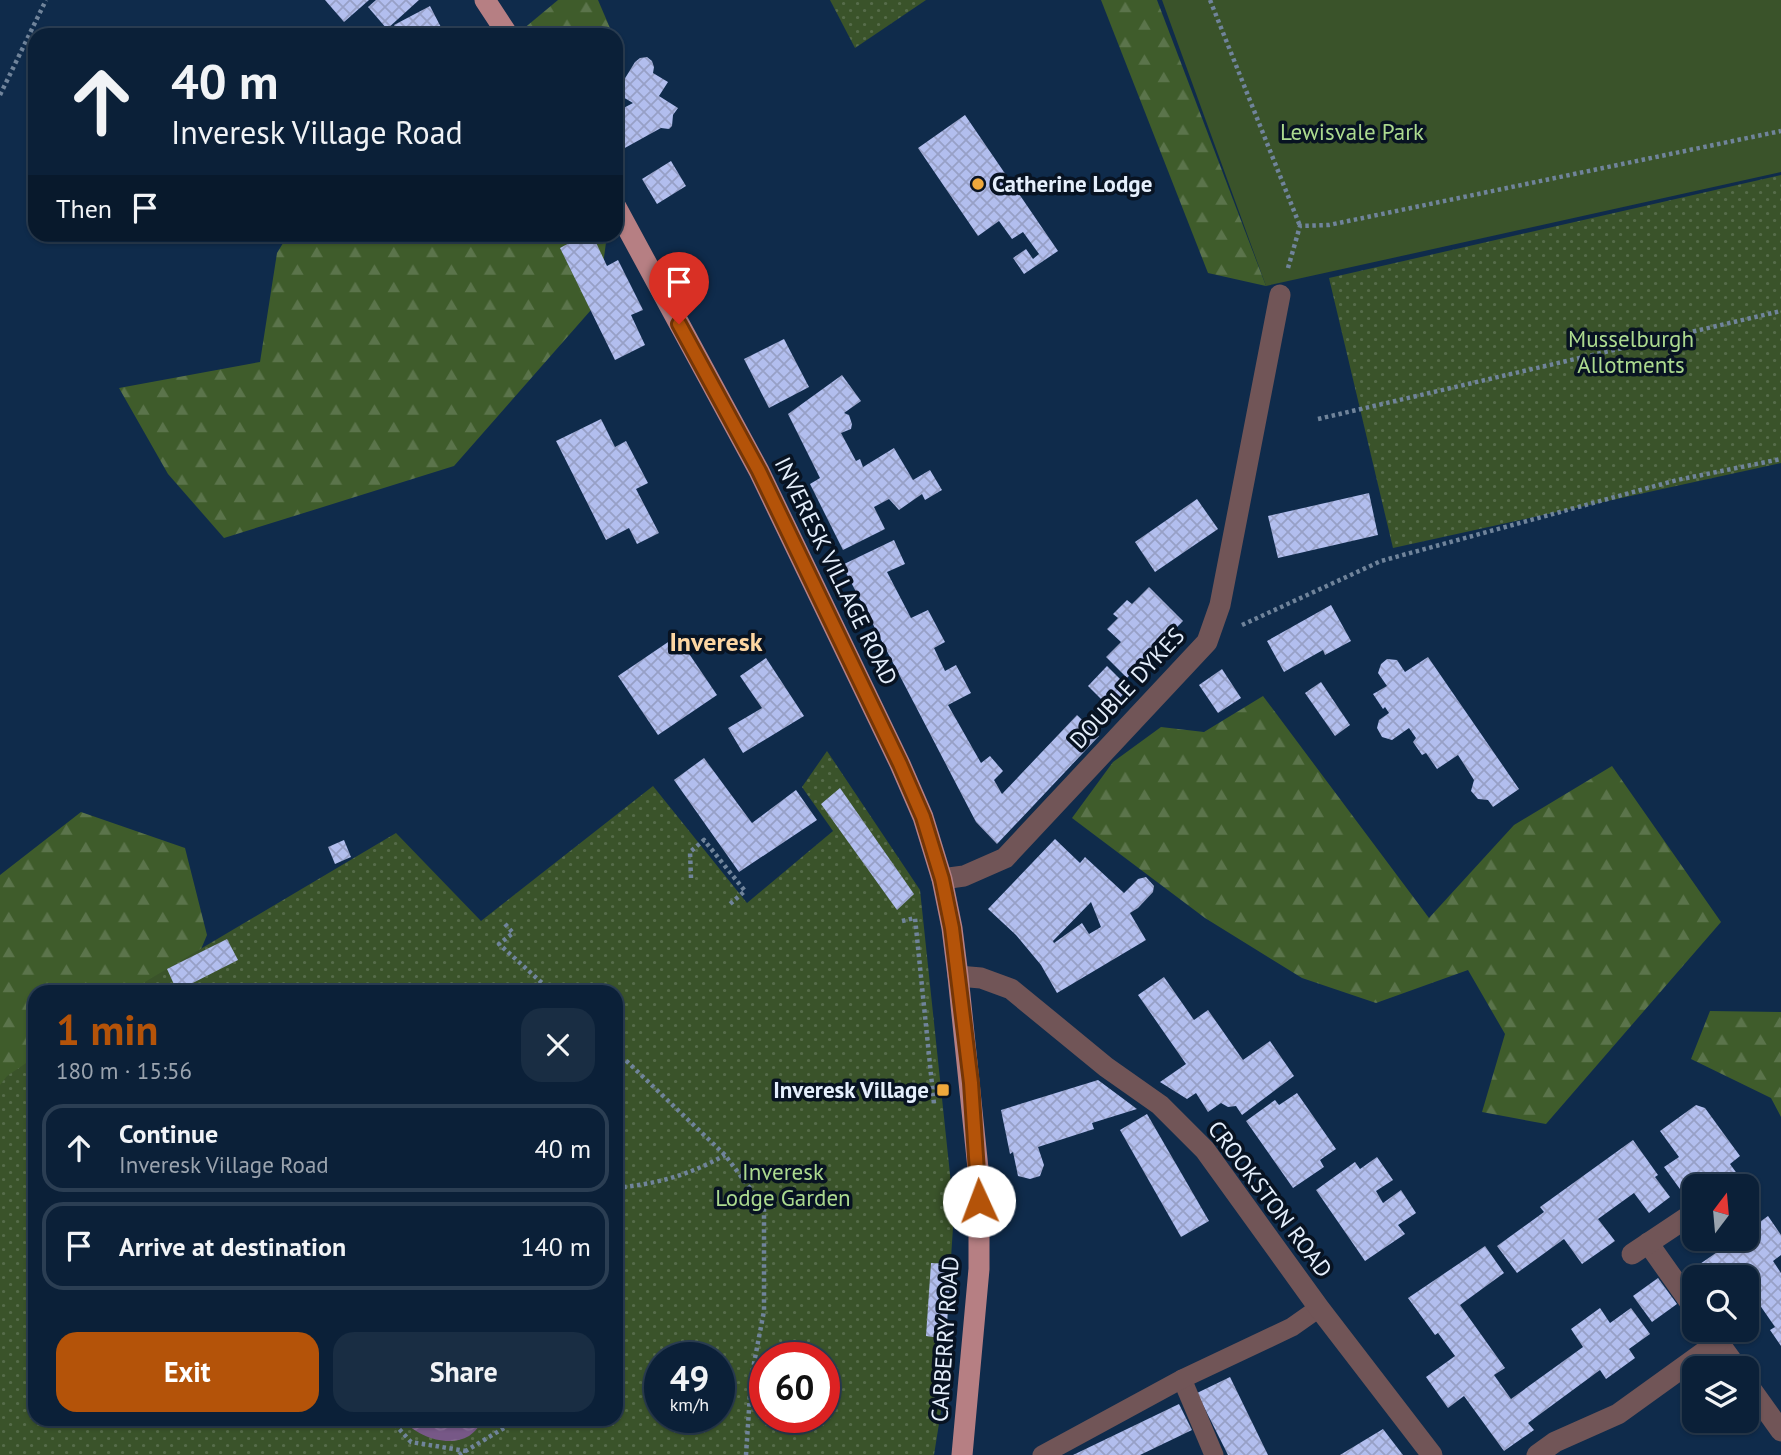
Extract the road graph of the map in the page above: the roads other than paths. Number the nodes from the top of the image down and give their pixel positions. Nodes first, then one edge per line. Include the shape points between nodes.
1 (485, 0) edge
2 (503, 28) edge
3 (623, 221) edge
4 (1280, 295) road end
5 (942, 879) junction
6 (958, 976) junction
7 (1682, 1221) edge
8 (1682, 1295) edge
9 (1319, 1308) junction
10 (1707, 1342) edge
11 (1182, 1379) junction
12 (1759, 1400) edge
13 (1781, 1431) edge
14 (962, 1455) edge
15 (1042, 1455) edge
16 (1213, 1455) edge
17 (1432, 1455) edge
18 (1537, 1455) edge

1 - 2 main road
3 - 5 main road, INVERESK VILLAGE ROAD via 771,496 900,764
4 - 5 street, DOUBLE DYKES via 1220,605 1207,642 1005,858 964,876
5 - 6 main road, INVERESK VILLAGE ROAD
6 - 9 street, CROOKSTON ROAD via 981,978 1011,989 1160,1105 1205,1150
6 - 14 main road, CARBERRY ROAD via 979,1178 979,1269
7 - 8 street via 1640,1248
9 - 11 lane via 1292,1327
9 - 17 street, CROOKSTON ROAD
10 - 18 street via 1618,1414
11 - 15 lane
11 - 16 lane
12 - 13 street

